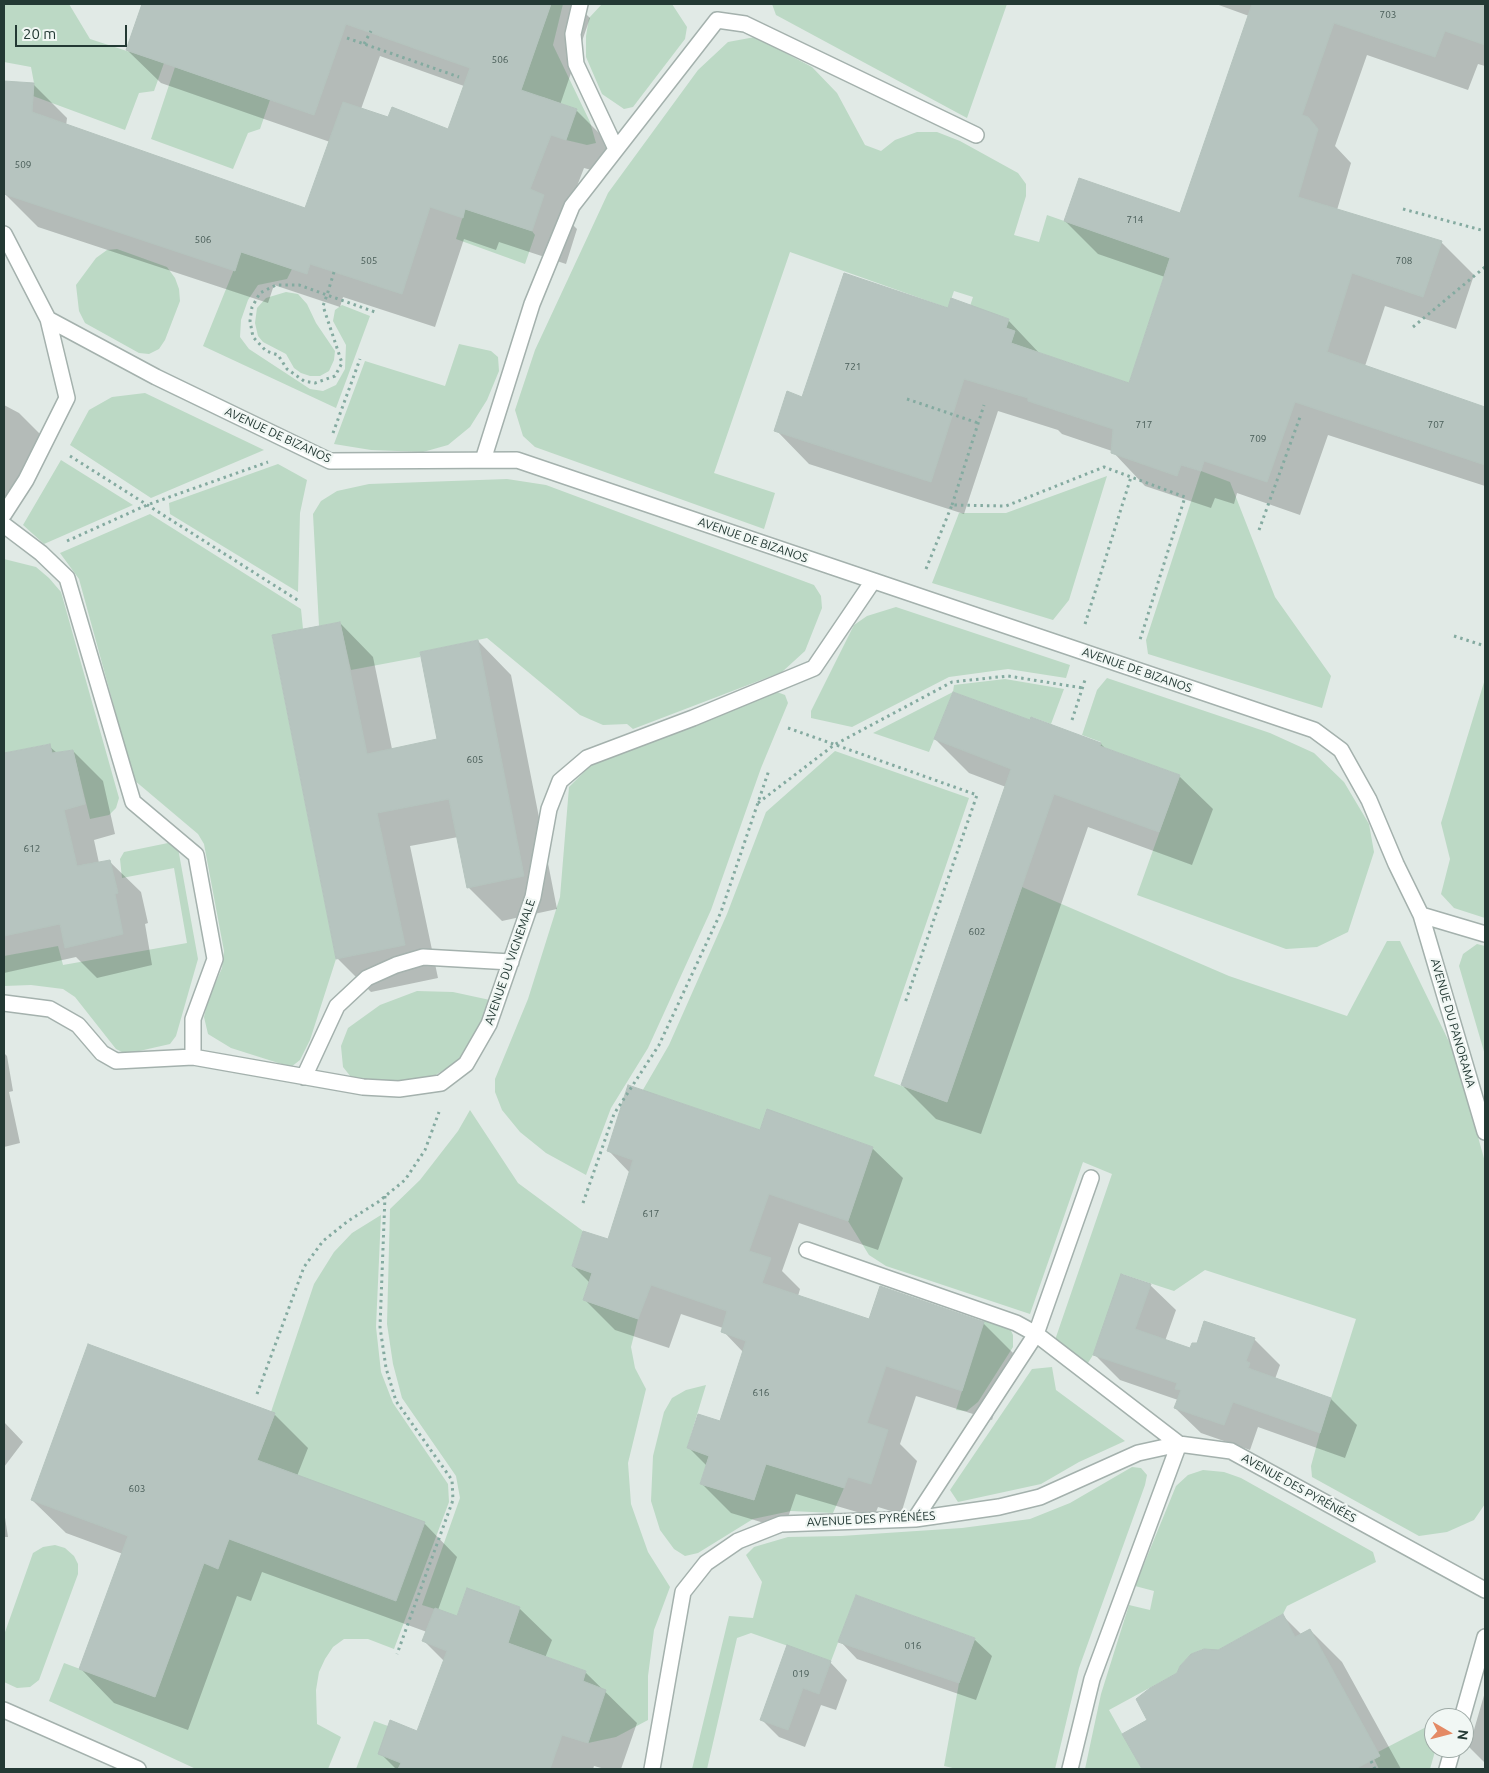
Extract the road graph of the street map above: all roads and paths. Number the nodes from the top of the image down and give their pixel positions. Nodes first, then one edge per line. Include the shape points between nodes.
1 (580, 4) edge
2 (371, 31) dead end
3 (347, 38) dead end
4 (364, 44) junction
5 (459, 77) dead end
6 (976, 135) dead end
7 (616, 150) junction
8 (1404, 209) dead end
9 (1485, 231) edge
10 (4, 234) edge
11 (1485, 267) edge
12 (334, 272) dead end
13 (327, 295) junction
14 (375, 312) dead end
15 (48, 319) junction
16 (1413, 327) dead end
17 (360, 359) dead end
18 (907, 400) dead end
19 (984, 405) dead end
20 (1300, 417) dead end
21 (978, 423) junction
22 (47, 441) junction
23 (304, 449) junction
24 (483, 460) junction
25 (1131, 477) junction
26 (147, 505) junction
27 (952, 505) junction
28 (4, 514) edge
29 (4, 525) edge
30 (1259, 530) dead end
31 (41, 553) junction
32 (873, 581) junction
33 (916, 595) junction
34 (299, 601) dead end
35 (1454, 636) dead end
36 (1485, 646) edge
37 (1077, 650) junction
38 (1094, 655) junction
39 (1131, 668) junction
40 (1083, 688) junction
41 (1072, 720) dead end
42 (788, 728) dead end
43 (834, 745) junction
44 (769, 770) dead end
45 (758, 804) junction
46 (1422, 915) junction
47 (1485, 934) edge
48 (511, 962) junction
49 (4, 1003) edge
50 (905, 1003) dead end
51 (193, 1057) junction
52 (304, 1077) junction
53 (441, 1084) junction
54 (1485, 1132) edge
55 (1091, 1178) dead end
56 (385, 1196) junction
57 (583, 1203) dead end
58 (807, 1250) dead end
59 (1036, 1334) junction
60 (257, 1394) dead end
61 (1179, 1444) junction
62 (915, 1519) junction
63 (1485, 1590) edge
64 (1485, 1637) edge
65 (397, 1654) dead end
66 (1465, 1708) edge
67 (4, 1710) edge
68 (1371, 1761) dead end
69 (138, 1769) edge
70 (652, 1769) edge
71 (1070, 1769) edge
72 (1375, 1769) edge

1 - 7 lane via 573,34 576,64
2 - 4 path
3 - 4 path
4 - 5 path
6 - 7 lane via 746,24 717,20
7 - 24 lane via 572,206 532,304
8 - 9 path
10 - 15 lane
11 - 16 path
12 - 13 path
13 - 13 path via 299,286 276,285 260,293 252,307 253,337 266,351 278,355 286,369 304,381 315,382 335,376 342,363 323,306
13 - 14 path
15 - 22 lane via 67,398
15 - 23 lane, AVENUE DE BIZANOS via 156,377
17 - 23 path via 329,441
18 - 21 path
19 - 21 path
20 - 30 path
21 - 27 path
22 - 26 path
22 - 28 lane
23 - 24 lane, AVENUE DE BIZANOS via 330,461
23 - 26 path
24 - 32 lane, AVENUE DE BIZANOS via 516,460
25 - 27 path via 1104,467 1006,506
25 - 37 path
25 - 39 path via 1185,496
26 - 31 path
26 - 34 path
27 - 33 path
29 - 31 lane
31 - 51 lane via 67,578 133,802 196,855 215,959 193,1019
32 - 33 lane, AVENUE DE BIZANOS
32 - 48 lane, AVENUE DU VIGNEMALE via 814,668 588,758 560,781 550,809 533,897
33 - 37 lane, AVENUE DE BIZANOS
35 - 36 path
37 - 38 lane, AVENUE DE BIZANOS
38 - 39 lane, AVENUE DE BIZANOS
38 - 40 path
39 - 46 lane, AVENUE DE BIZANOS via 1314,730 1341,750 1369,800
40 - 41 path
40 - 43 path via 1008,676 952,682
42 - 43 path
43 - 45 path
43 - 50 path via 977,795
44 - 45 path
45 - 57 path via 721,912 659,1045 614,1114
46 - 47 lane
46 - 54 lane, AVENUE DU PANORAMA
48 - 52 lane via 423,957 367,978 337,1006
48 - 53 lane, AVENUE DU VIGNEMALE via 490,1024 466,1064
49 - 51 lane via 50,1009 78,1025 102,1053 116,1061
51 - 52 lane
52 - 53 lane via 363,1087 399,1089
53 - 56 path via 439,1117 424,1150 405,1180
55 - 59 lane
56 - 60 path via 323,1241 304,1267
56 - 65 path via 380,1327 386,1368 396,1401 452,1480 454,1500
58 - 59 lane via 1016,1323
59 - 61 lane
59 - 62 lane
61 - 62 lane, AVENUE DES PYRÉNÉES via 1138,1453 1040,1497 999,1507
61 - 63 lane, AVENUE DES PYRÉNÉES via 1231,1450
61 - 71 lane via 1092,1679
62 - 70 lane, AVENUE DES PYRÉNÉES via 781,1524 738,1541 706,1563 683,1592
64 - 66 lane
67 - 69 lane
68 - 72 path

